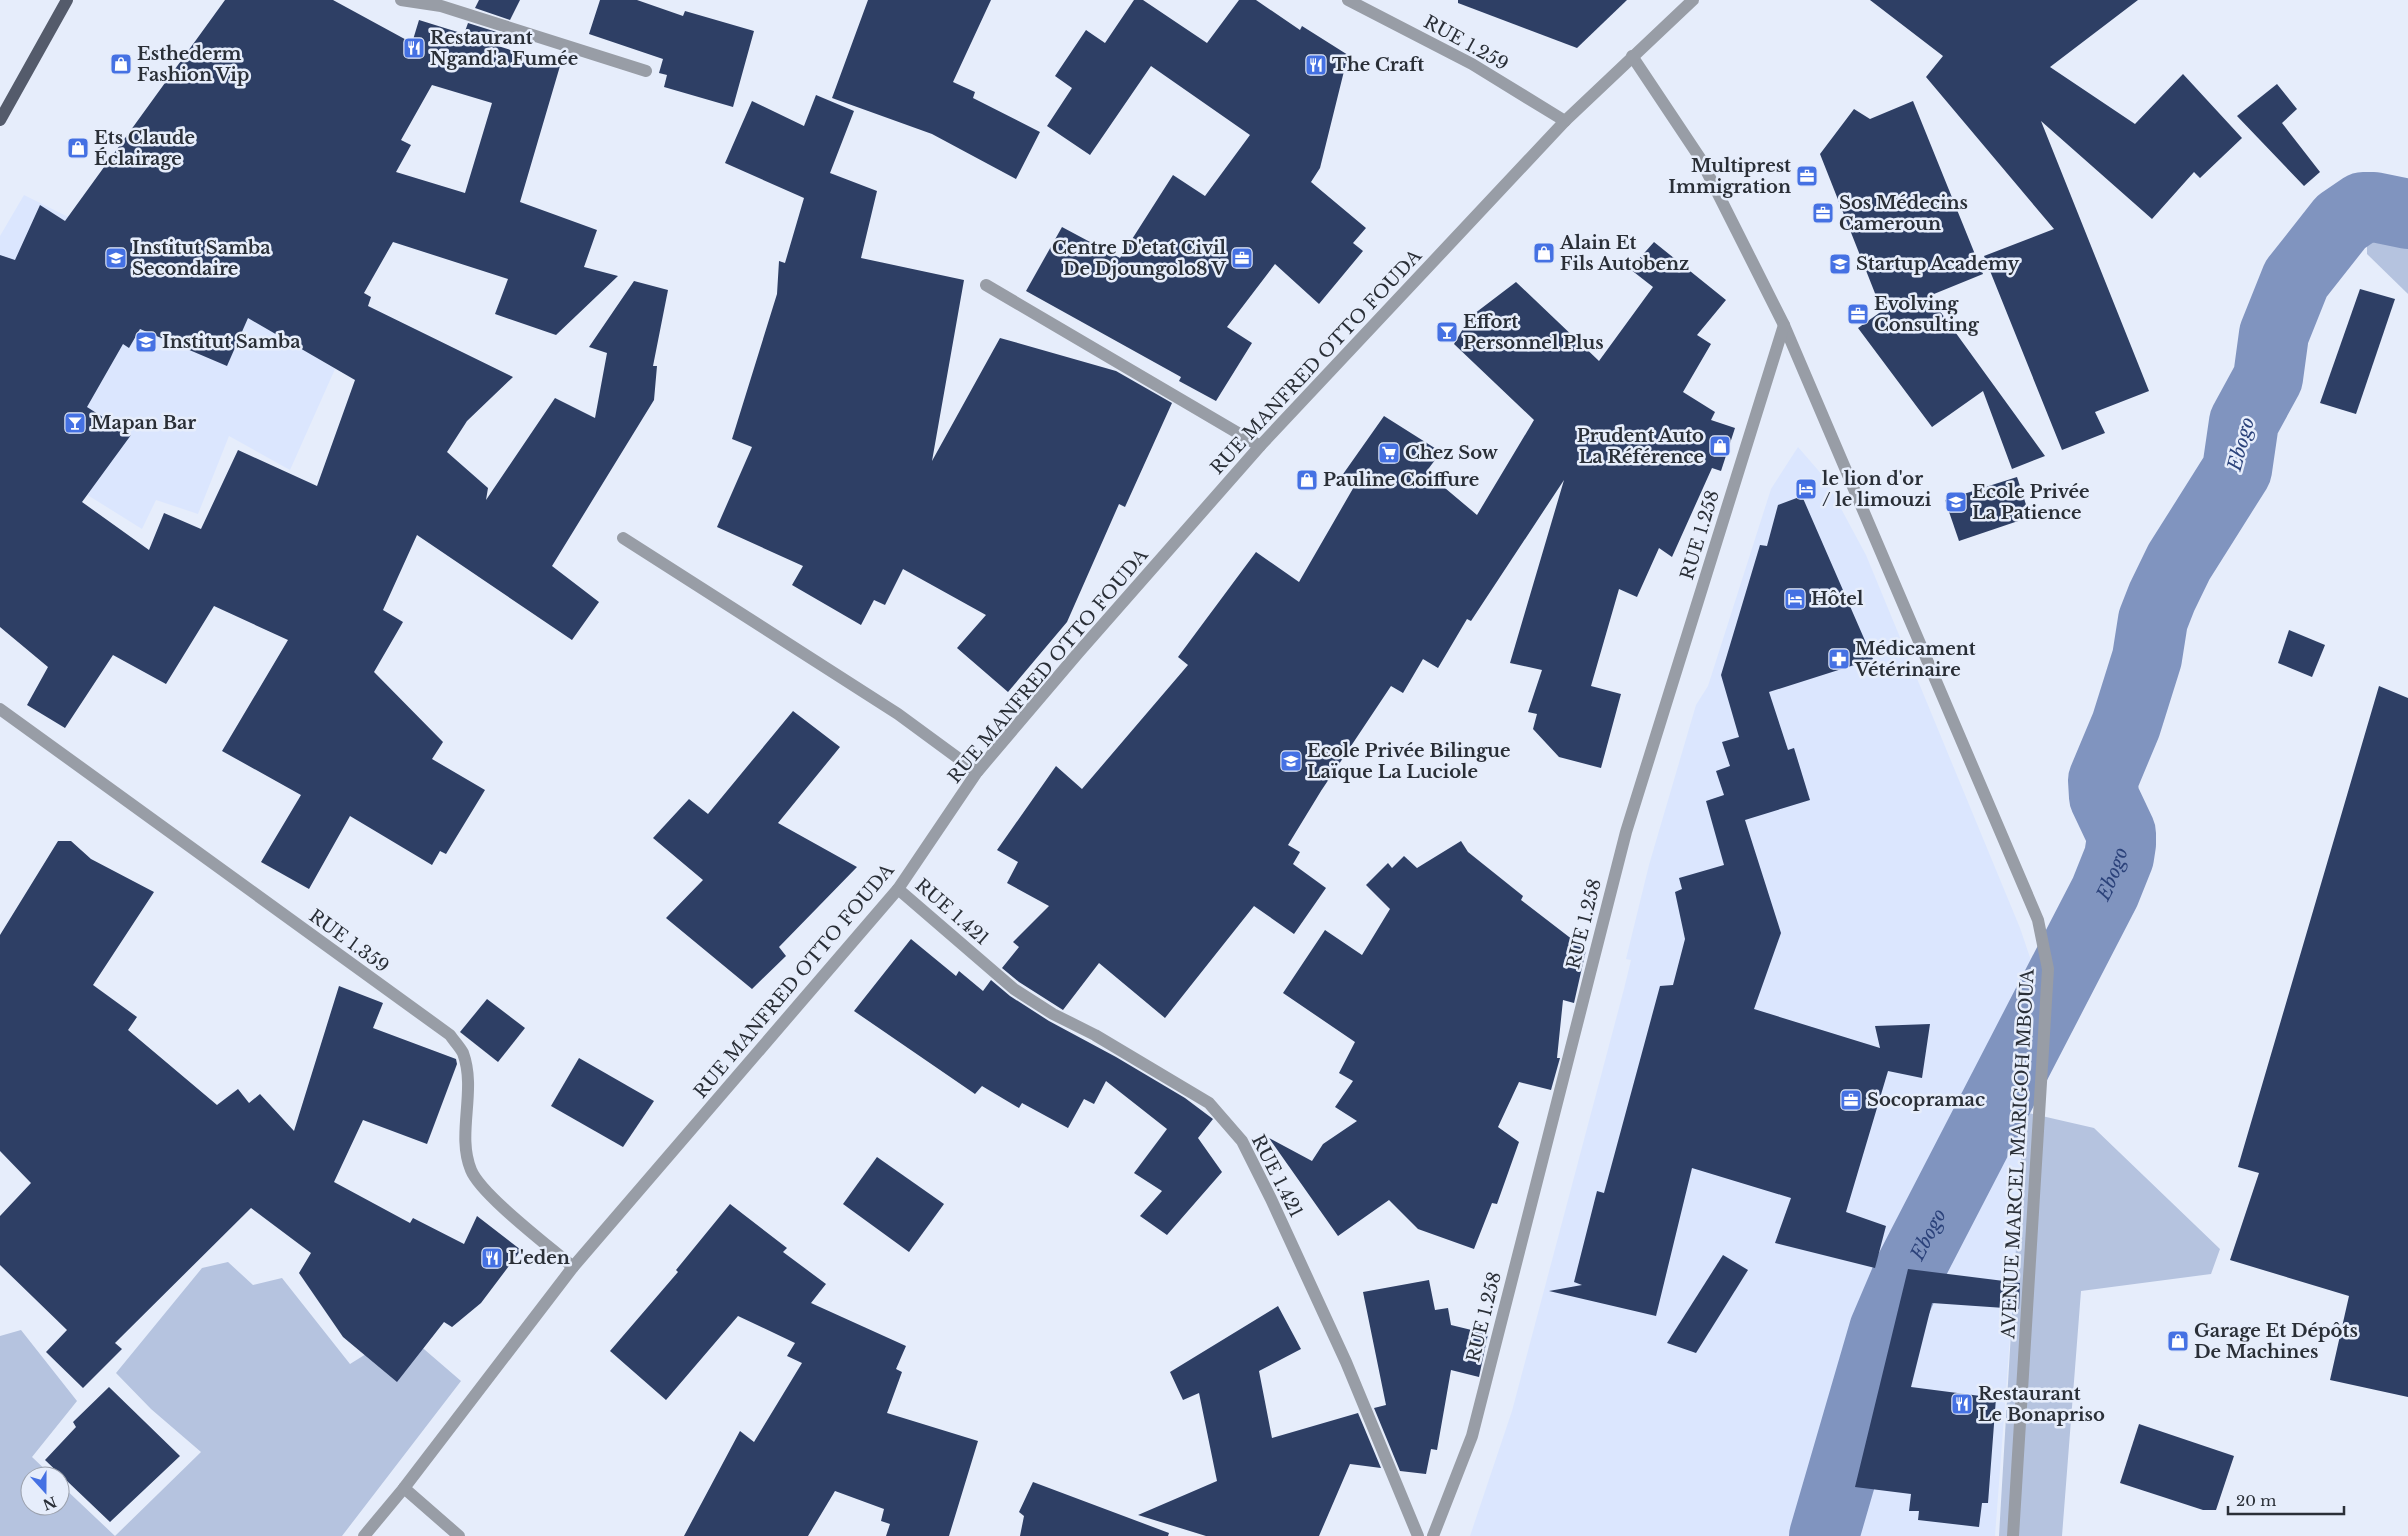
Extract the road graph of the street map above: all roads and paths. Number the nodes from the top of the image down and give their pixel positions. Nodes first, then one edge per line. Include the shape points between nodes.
1 (67, 0) edge
2 (401, 0) edge
3 (1348, 0) edge
4 (1693, 0) edge
5 (1632, 56) junction
6 (646, 72) dead end
7 (0, 120) edge
8 (1565, 121) junction
9 (986, 285) dead end
10 (1784, 325) junction
11 (1260, 446) junction
12 (623, 538) dead end
13 (0, 709) edge
14 (977, 772) junction
15 (898, 889) junction
16 (573, 1267) junction
17 (404, 1488) junction
18 (364, 1536) edge
19 (459, 1536) edge
20 (1418, 1536) edge
21 (1434, 1536) edge
22 (2013, 1536) edge

1 - 7 main road
2 - 6 street via 441,6
3 - 8 street, RUE 1.259 via 1472,64
4 - 5 street, RUE MANFRED OTTO FOUDA
5 - 8 street, RUE MANFRED OTTO FOUDA
5 - 10 street, AVENUE MARCEL MARIGOH MBOUA via 1700,158
8 - 11 street, RUE MANFRED OTTO FOUDA
9 - 11 street
10 - 21 street, RUE 1.258 via 1626,832 1472,1436
10 - 22 street, AVENUE MARCEL MARIGOH MBOUA via 2020,875 2038,920 2048,969
11 - 14 street, RUE MANFRED OTTO FOUDA
12 - 14 street via 898,714
13 - 16 street, RUE 1.359 via 450,1035 462,1051 468,1072 466,1153 471,1171 482,1188
14 - 15 street, RUE MANFRED OTTO FOUDA
15 - 16 street, RUE MANFRED OTTO FOUDA
15 - 20 street, RUE 1.421 via 1014,989 1209,1103 1242,1141 1346,1362
16 - 17 street, RUE MANFRED OTTO FOUDA
17 - 18 street, RUE MANFRED OTTO FOUDA
17 - 19 street

